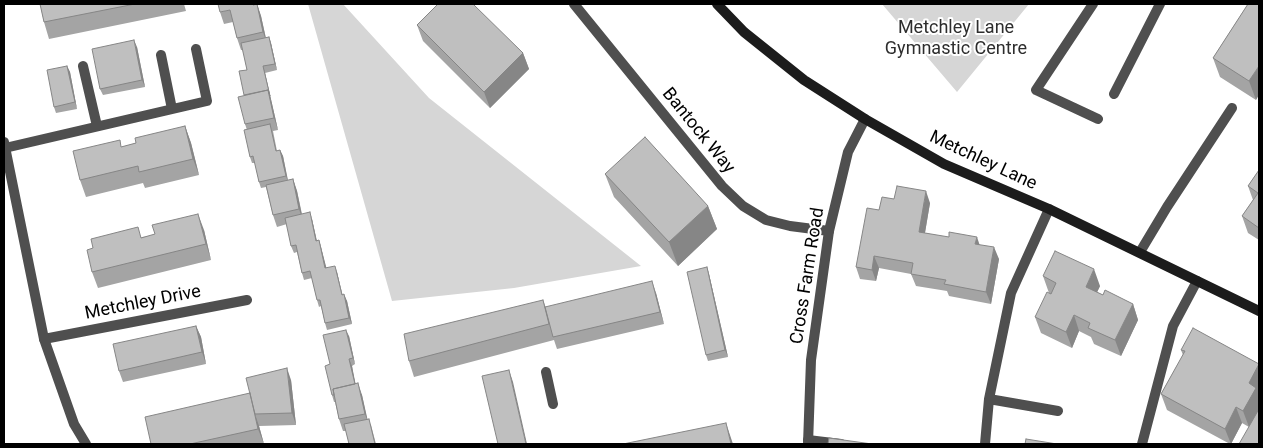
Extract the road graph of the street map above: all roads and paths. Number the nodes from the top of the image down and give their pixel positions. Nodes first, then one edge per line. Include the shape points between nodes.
1 (574, 4) edge
2 (717, 4) edge
3 (1093, 4) edge
4 (1160, 4) edge
5 (196, 49) dead end
6 (161, 55) dead end
7 (83, 66) dead end
8 (1114, 94) dead end
9 (1232, 108) dead end
10 (172, 109) junction
11 (865, 119) junction
12 (1098, 119) dead end
13 (97, 126) junction
14 (4, 145) edge
15 (1049, 209) junction
16 (829, 231) junction
17 (1140, 252) junction
18 (1197, 281) junction
19 (247, 300) dead end
20 (1259, 312) edge
21 (44, 339) junction
22 (546, 372) dead end
23 (989, 399) junction
24 (553, 404) dead end
25 (1058, 411) dead end
26 (808, 442) edge
27 (86, 444) edge
28 (841, 444) edge
29 (985, 444) edge
30 (1142, 444) edge

1 - 16 street, Bantock Way via 722,186 743,206 766,220
2 - 11 main road, Metchley Lane via 744,32 804,80
3 - 12 street via 1036,90
4 - 8 street
5 - 10 street via 207,100
6 - 10 street
7 - 13 street
9 - 17 street
10 - 13 street
11 - 15 main road, Metchley Lane via 944,164
11 - 16 street, Cross Farm Road via 848,152
13 - 14 street
14 - 21 street
15 - 17 main road, Metchley Lane
15 - 23 street via 1011,292
16 - 26 street, Cross Farm Road via 811,360
17 - 18 main road, Metchley Lane
18 - 20 main road, Metchley Lane
18 - 30 street via 1173,326
19 - 21 street, Metchley Drive
21 - 27 street via 74,424
22 - 24 street
23 - 25 street
23 - 29 street
26 - 28 street

